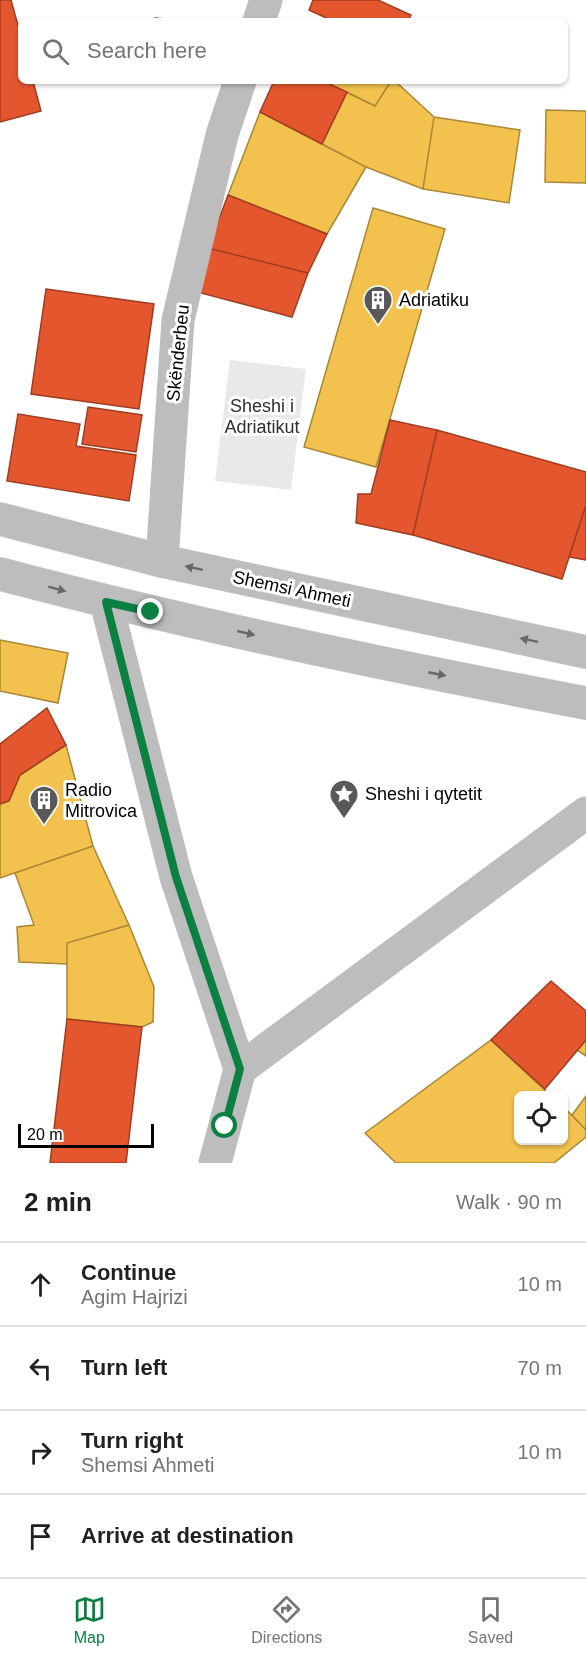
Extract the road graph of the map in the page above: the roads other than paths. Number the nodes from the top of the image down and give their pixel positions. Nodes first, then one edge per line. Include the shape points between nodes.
1 (266, 0) edge
2 (260, 18) edge
3 (239, 84) edge
4 (0, 519) edge
5 (162, 561) junction
6 (0, 574) edge
7 (106, 602) junction
8 (586, 652) edge
9 (586, 703) edge
10 (586, 813) edge
11 (240, 1069) junction
12 (215, 1163) edge

1 - 2 street
3 - 5 street, Skënderbeu via 222,135 178,320
4 - 5 street, Shemsi Ahmeti
8 -> 5 street, Shemsi Ahmeti
6 -> 7 street
7 -> 9 street via 386,664
7 - 11 street via 176,877
10 - 11 street
11 - 12 street

